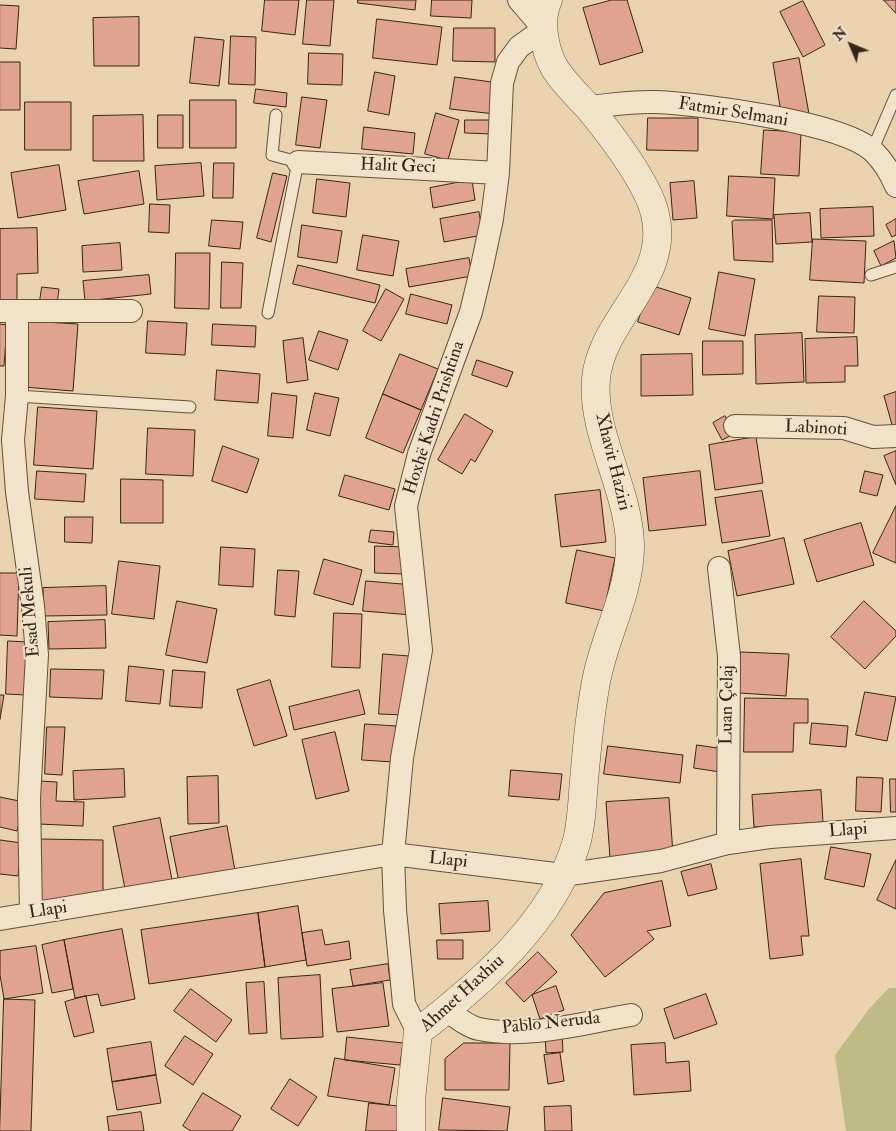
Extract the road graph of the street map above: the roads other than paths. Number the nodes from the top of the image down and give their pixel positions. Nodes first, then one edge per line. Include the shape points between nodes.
1 (519, 0) edge
2 (548, 0) edge
3 (544, 28) junction
4 (896, 95) edge
5 (588, 107) junction
6 (276, 115) dead end
7 (872, 151) junction
8 (298, 162) junction
9 (498, 173) junction
10 (896, 186) edge
11 (896, 267) edge
12 (870, 275) dead end
13 (9, 311) edge
14 (131, 311) dead end
15 (268, 313) dead end
16 (17, 396) junction
17 (190, 407) dead end
18 (735, 426) dead end
19 (896, 436) edge
20 (720, 568) dead end
21 (896, 828) edge
22 (728, 843) junction
23 (393, 854) junction
24 (563, 875) junction
25 (31, 914) junction
26 (0, 919) edge
27 (446, 1010) junction
28 (631, 1015) dead end
29 (418, 1032) junction
30 (411, 1131) edge

1 - 3 street
2 - 3 street, Xhavit Haziri via 544,7
3 - 5 street, Xhavit Haziri via 553,66
3 - 9 street, Hoxhë Kadri Prishtina via 519,47 508,62 502,83
4 - 7 lane
5 - 7 street, Fatmir Selmani via 656,102 724,109 795,122 846,136
5 - 24 street, Xhavit Haziri via 643,187 656,214 657,248 646,279 604,345 596,379 598,414 624,502 630,544 625,582 600,660 593,696 577,843
6 - 8 lane, Halit Geci via 272,155
7 - 10 street
8 - 9 street, Halit Geci
8 - 15 lane
9 - 23 street, Hoxhë Kadri Prishtina via 492,219 471,312 419,454 406,506 421,650 402,758
11 - 12 lane
13 - 14 street, Esad Mekuli
13 - 16 street, Esad Mekuli
16 - 17 lane
16 - 25 street, Esad Mekuli via 13,440 36,655 29,798
18 - 19 street, Labinoti via 844,428 873,437
20 - 22 street, Luan Çelaj via 729,656
21 - 22 street, Llapi
22 - 24 street, Llapi via 661,861
23 - 24 street, Llapi
23 - 25 street, Llapi
23 - 29 street, Hoxhë Kadri Prishtina via 404,1004
24 - 27 street, Ahmet Haxhiu via 522,937 494,969
25 - 26 street, Llapi
27 - 28 street, Pablo Neruda via 477,1029 508,1032
27 - 29 street, Ahmet Haxhiu
29 - 30 street, Ahmet Haxhiu

